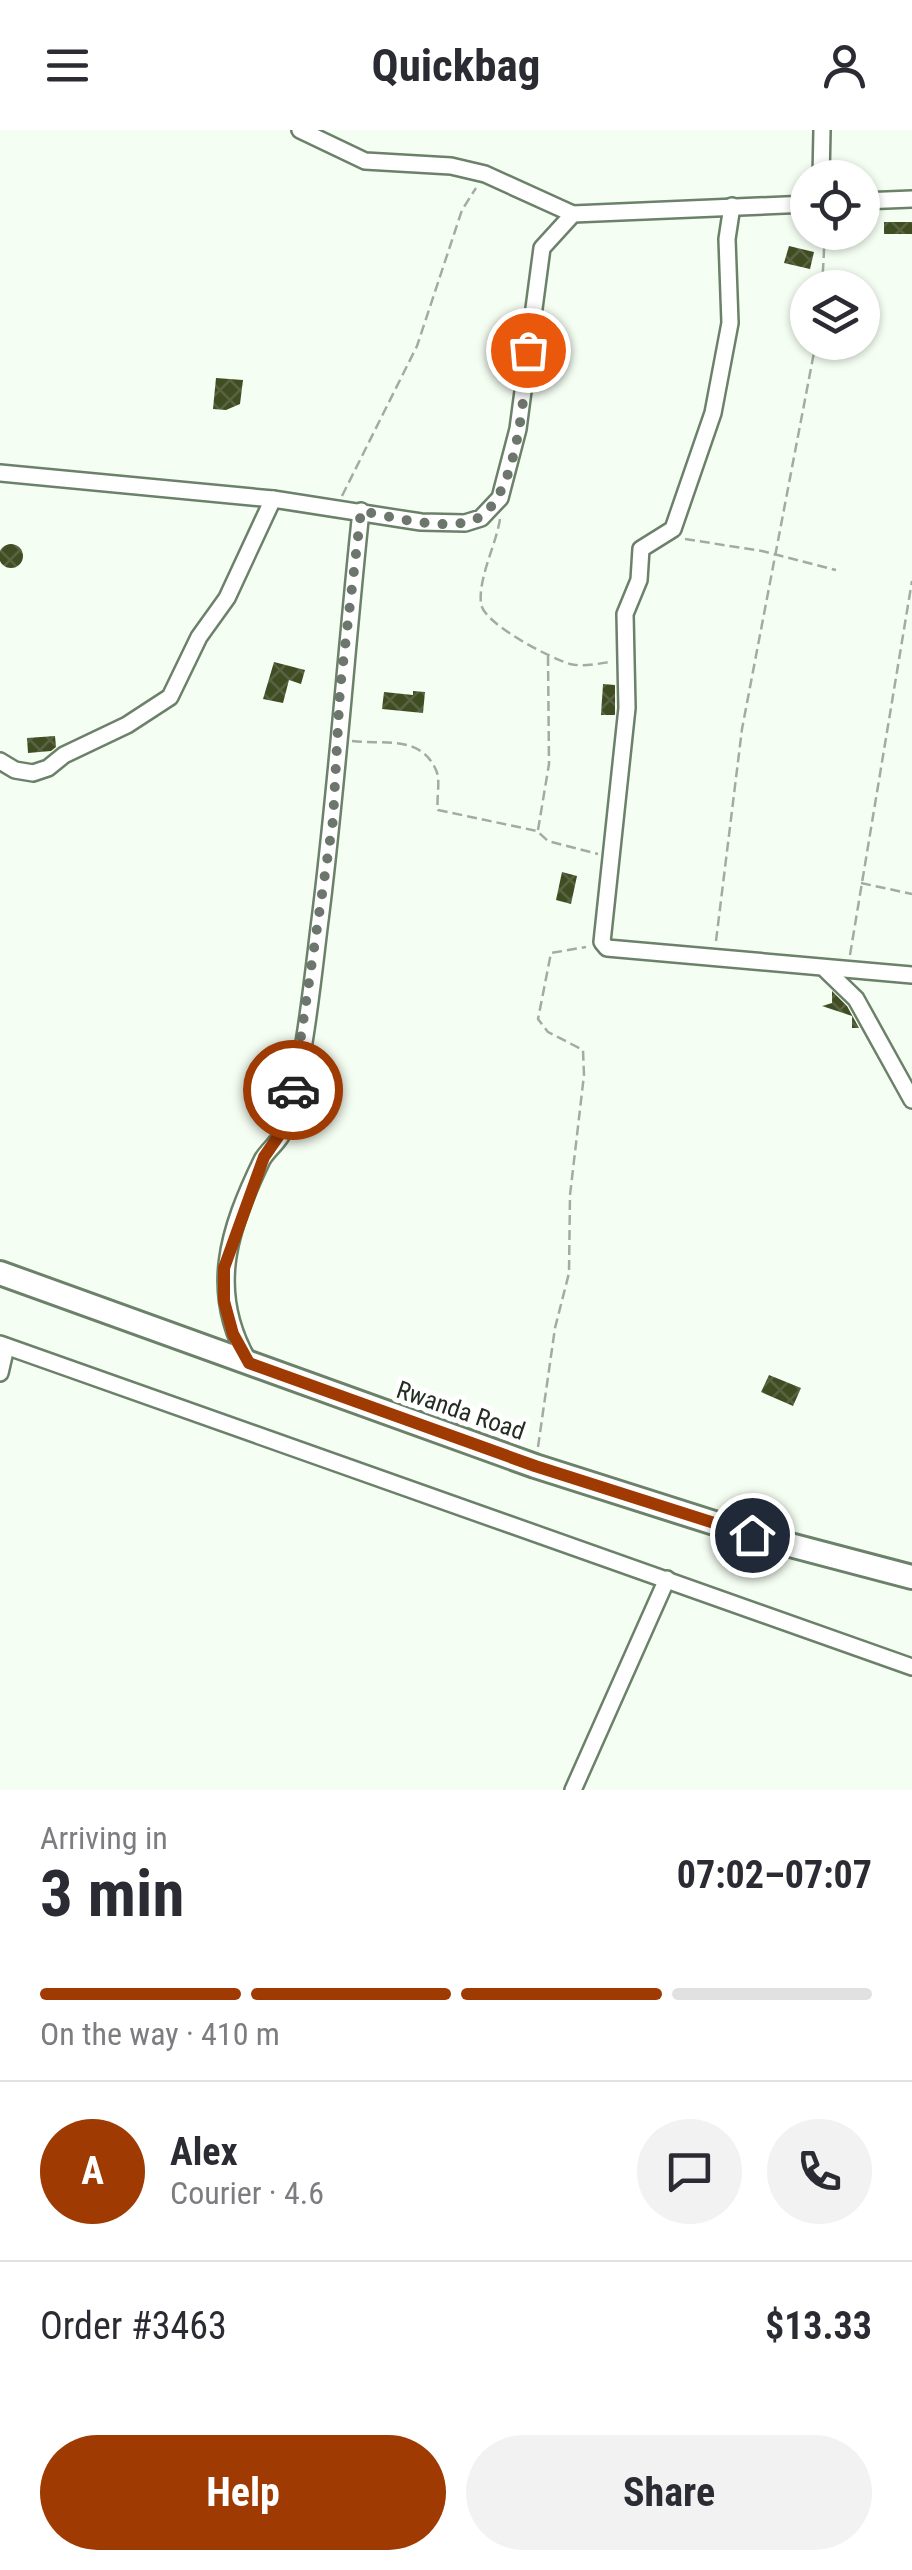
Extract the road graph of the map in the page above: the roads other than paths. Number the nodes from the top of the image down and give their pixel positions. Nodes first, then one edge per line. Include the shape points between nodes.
1 (300, 130) edge
2 (822, 130) edge
3 (822, 160) edge
4 (912, 199) edge
5 (880, 200) edge
6 (790, 204) edge
7 (732, 206) junction
8 (573, 214) junction
9 (0, 473) edge
10 (273, 499) junction
11 (361, 511) junction
12 (0, 761) edge
13 (826, 970) junction
14 (912, 975) edge
15 (912, 1100) edge
16 (0, 1272) edge
17 (3, 1345) edge
18 (249, 1363) junction
19 (0, 1373) edge
20 (912, 1577) edge
21 (666, 1579) junction
22 (912, 1668) edge
23 (573, 1790) edge

1 - 8 street via 364,162 485,174
2 - 3 street
4 - 5 street
6 - 7 street
7 - 8 street
7 - 13 street via 724,367 691,482 668,536 642,549 626,614 627,708 603,946
8 - 11 street via 542,248 518,429 500,498 481,518 465,523
9 - 10 street
10 - 11 street
10 - 12 street via 170,697 48,768 33,773
11 - 18 street via 333,820 295,1082 284,1128 264,1157 224,1268 224,1301
13 - 14 street
13 - 15 street via 856,998
16 - 18 highway, Rwanda Road
17 - 19 street
17 - 21 street
18 - 20 highway, Rwanda Road via 535,1466
21 - 22 street
21 - 23 street

